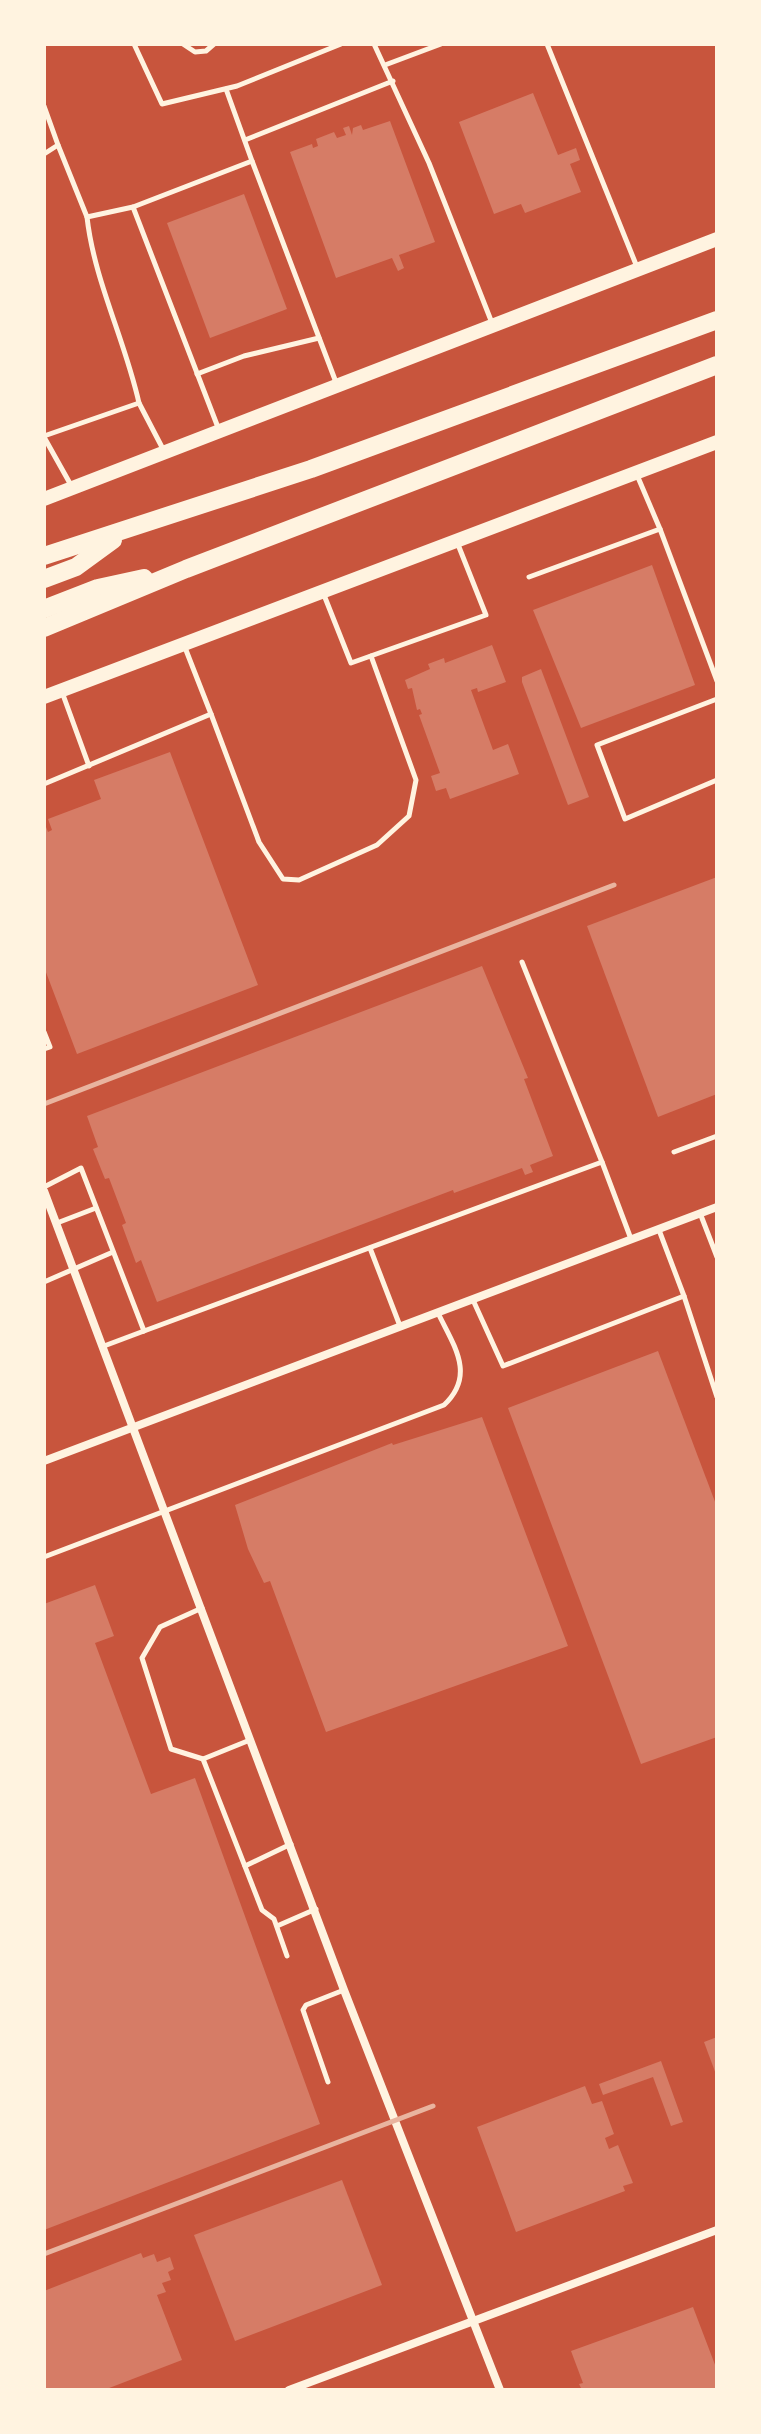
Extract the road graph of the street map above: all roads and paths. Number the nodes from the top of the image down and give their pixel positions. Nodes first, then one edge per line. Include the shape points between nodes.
1 (134, 44) edge
2 (183, 44) edge
3 (214, 44) edge
4 (341, 44) edge
5 (374, 44) edge
6 (441, 44) edge
7 (547, 44) edge
8 (385, 65) junction
9 (393, 81) junction
10 (226, 89) junction
11 (44, 106) edge
12 (245, 140) junction
13 (58, 145) junction
14 (44, 154) edge
15 (252, 161) junction
16 (133, 207) junction
17 (87, 217) junction
18 (717, 239) edge
19 (638, 267) junction
20 (717, 320) edge
21 (492, 324) junction
22 (319, 338) junction
23 (717, 365) edge
24 (197, 374) junction
25 (337, 385) junction
26 (139, 403) junction
27 (220, 431) junction
28 (44, 436) edge
29 (717, 442) edge
30 (165, 452) junction
31 (636, 474) junction
32 (72, 488) junction
33 (44, 499) edge
34 (660, 529) junction
35 (125, 531) junction
36 (456, 541) junction
37 (44, 556) edge
38 (186, 569) junction
39 (529, 577) dead end
40 (44, 579) edge
41 (323, 592) junction
42 (44, 609) edge
43 (44, 628) edge
44 (184, 645) junction
45 (371, 656) junction
46 (717, 681) edge
47 (61, 691) junction
48 (44, 697) edge
49 (717, 699) edge
50 (211, 714) junction
51 (89, 766) junction
52 (717, 780) edge
53 (44, 784) edge
54 (522, 962) dead end
55 (44, 1032) edge
56 (44, 1049) edge
57 (717, 1136) edge
58 (674, 1152) dead end
59 (602, 1162) junction
60 (44, 1189) edge
61 (717, 1207) edge
62 (96, 1208) junction
63 (700, 1213) junction
64 (57, 1223) junction
65 (658, 1228) junction
66 (631, 1239) junction
67 (370, 1248) junction
68 (113, 1252) junction
69 (717, 1257) edge
70 (74, 1269) junction
71 (44, 1282) edge
72 (684, 1296) junction
73 (473, 1299) junction
74 (438, 1312) junction
75 (400, 1326) junction
76 (144, 1331) junction
77 (104, 1346) junction
78 (717, 1397) edge
79 (135, 1426) junction
80 (44, 1461) edge
81 (167, 1511) junction
82 (44, 1557) edge
83 (203, 1607) junction
84 (252, 1739) junction
85 (203, 1759) junction
86 (291, 1844) junction
87 (245, 1866) junction
88 (316, 1909) junction
89 (277, 1926) junction
90 (287, 1956) dead end
91 (344, 1990) junction
92 (328, 2082) dead end
93 (717, 2230) edge
94 (475, 2322) junction
95 (289, 2390) edge
96 (500, 2390) edge

1 - 10 lane via 162,104
2 - 3 lane via 195,52
4 - 10 lane
5 - 8 lane
6 - 8 lane
7 - 19 lane
8 - 9 lane
9 - 12 lane
9 - 21 lane
10 - 12 lane
11 - 13 lane
12 - 15 lane
13 - 14 lane
13 - 17 lane
15 - 16 lane
15 - 22 lane
16 - 17 lane
16 - 24 lane
17 - 26 lane
18 - 19 main road
19 - 21 main road
20 - 35 highway via 367,449
21 - 25 main road
22 - 24 lane
22 - 25 lane
23 - 38 highway
24 - 27 lane
25 - 27 main road
26 - 28 lane
26 - 30 lane
27 - 30 main road
28 - 32 lane
29 - 31 main road
30 - 32 main road
31 - 34 lane
31 - 36 main road
32 - 33 main road
34 - 39 lane
34 - 46 lane
35 - 37 highway
35 - 40 highway via 76,567
36 - 41 main road
36 - 45 lane via 486,615
38 - 42 highway via 98,588
38 - 43 highway
41 - 44 main road
41 - 45 lane via 351,663
44 - 47 main road
44 - 50 lane
45 - 50 lane via 416,780 409,816 377,845 299,880 283,879 259,842
47 - 48 main road
47 - 51 lane
49 - 52 lane via 597,745 625,819
50 - 51 lane
51 - 53 lane
54 - 59 lane
55 - 56 lane via 50,1047
57 - 58 lane
59 - 66 lane
59 - 67 lane
60 - 62 lane via 81,1168
60 - 64 street
61 - 63 street
62 - 64 lane
62 - 68 lane
63 - 65 street
63 - 69 lane
64 - 70 street
65 - 66 street
65 - 72 lane
66 - 73 street
67 - 75 lane
67 - 76 lane
68 - 70 lane
68 - 76 lane
70 - 71 lane
70 - 77 street
72 - 73 lane via 503,1366
72 - 78 lane
73 - 74 street
74 - 75 street
74 - 81 lane via 462,1374 457,1393 444,1405
75 - 79 street
76 - 77 lane
77 - 79 street
79 - 80 street
79 - 81 street
81 - 82 lane
81 - 83 street
83 - 84 street
83 - 85 lane via 160,1627 142,1658 171,1749
84 - 85 lane
84 - 86 street
85 - 87 lane
86 - 87 lane
86 - 88 street
87 - 89 lane via 262,1910
88 - 89 lane
88 - 91 street
89 - 90 lane
91 - 92 lane via 303,2010
91 - 94 street
93 - 94 street
94 - 95 street
94 - 96 street

